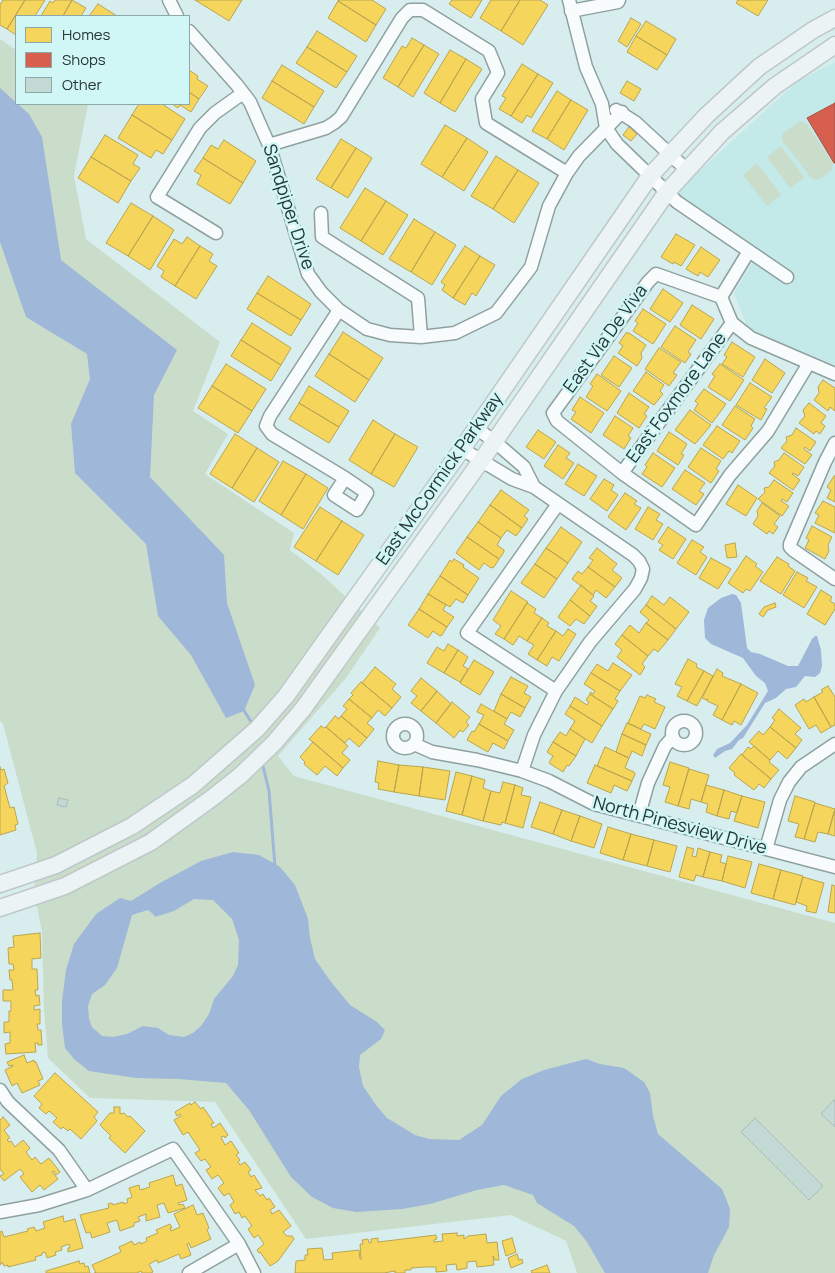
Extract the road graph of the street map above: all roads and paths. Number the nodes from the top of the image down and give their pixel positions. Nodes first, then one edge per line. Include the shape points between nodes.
1 (169, 0) edge
2 (619, 0) edge
3 (570, 6) edge
4 (176, 15) edge
5 (835, 18) edge
6 (190, 32) edge
7 (835, 45) edge
8 (243, 94) junction
9 (602, 104) junction
10 (622, 112) junction
11 (606, 128) junction
12 (269, 145) junction
13 (670, 155) junction
14 (687, 170) junction
15 (567, 173) junction
16 (650, 176) junction
17 (667, 192) junction
18 (322, 213) dead end
19 (216, 233) dead end
20 (749, 251) junction
21 (787, 277) dead end
22 (721, 297) junction
23 (338, 310) junction
24 (732, 323) junction
25 (421, 337) junction
26 (809, 363) junction
27 (835, 374) edge
28 (476, 428) junction
29 (494, 441) junction
30 (835, 443) edge
31 (462, 449) junction
32 (481, 461) junction
33 (622, 473) junction
34 (345, 478) dead end
35 (534, 487) junction
36 (558, 504) junction
37 (835, 579) edge
38 (556, 691) junction
39 (673, 737) dead end
40 (414, 744) dead end
41 (835, 744) edge
42 (522, 771) junction
43 (639, 816) junction
44 (766, 849) junction
45 (835, 867) edge
46 (0, 884) edge
47 (0, 908) edge
48 (0, 1090) edge
49 (88, 1190) junction
50 (0, 1212) edge
51 (238, 1244) junction
52 (189, 1273) edge
53 (254, 1273) edge

1 - 4 street
2 - 3 street
3 - 9 street via 586,67
5 - 13 main road, East McCormick Parkway via 759,67
6 - 8 street, Sandpiper Drive
7 - 14 main road, East McCormick Parkway via 775,86 722,132
8 - 12 street, Sandpiper Drive via 250,102
8 - 19 street via 200,128 157,197
9 - 10 street
9 - 11 street
10 - 11 street, Sandpiper Drive
10 - 13 street
11 - 15 street, Sandpiper Drive
11 - 16 street via 617,145
12 - 15 street via 326,128 341,117 402,18 410,10 423,10 489,51 498,73 482,99 486,123
12 - 23 street, Sandpiper Drive via 308,274
13 - 14 street
13 - 16 main road, East McCormick Parkway
14 - 17 main road, East McCormick Parkway
15 - 25 street, Sandpiper Drive via 549,206 531,267 496,313 455,333
16 - 17 street
16 - 28 main road, East McCormick Parkway
17 - 20 street
17 - 29 main road, East McCormick Parkway
18 - 25 street via 322,237 418,298
20 - 21 street
20 - 22 street
22 - 24 street
22 - 33 street, East Via De Viva via 656,274 552,413 557,421
23 - 25 street, Sandpiper Drive via 367,329 390,335
23 - 34 street via 266,426 272,434
24 - 26 street via 751,338
24 - 33 street, East Foxmore Lane
26 - 27 street
26 - 33 street via 773,423 730,475 696,525
28 - 29 street
28 - 31 main road, East McCormick Parkway
29 - 32 main road, East McCormick Parkway
29 - 35 street via 524,467
30 - 37 street via 790,547
31 - 32 street
31 - 46 main road, East McCormick Parkway via 286,696 257,729 193,785 132,826 56,864
32 - 35 street via 512,479
32 - 47 main road, East McCormick Parkway via 303,708 241,775 151,842 65,886
35 - 36 street
36 - 38 street via 633,555 643,569 635,589 586,648
36 - 38 street via 467,633
38 - 42 street via 534,735
39 - 43 street via 664,747 648,783
40 - 42 street, North Pinesview Drive via 432,752
41 - 44 street via 801,768 789,782 776,809
42 - 43 street, North Pinesview Drive via 594,804
43 - 44 street, North Pinesview Drive
44 - 45 street, North Pinesview Drive
48 - 49 street via 8,1102 59,1150
49 - 50 street via 39,1206
49 - 51 street via 173,1149
51 - 52 street
51 - 53 street

